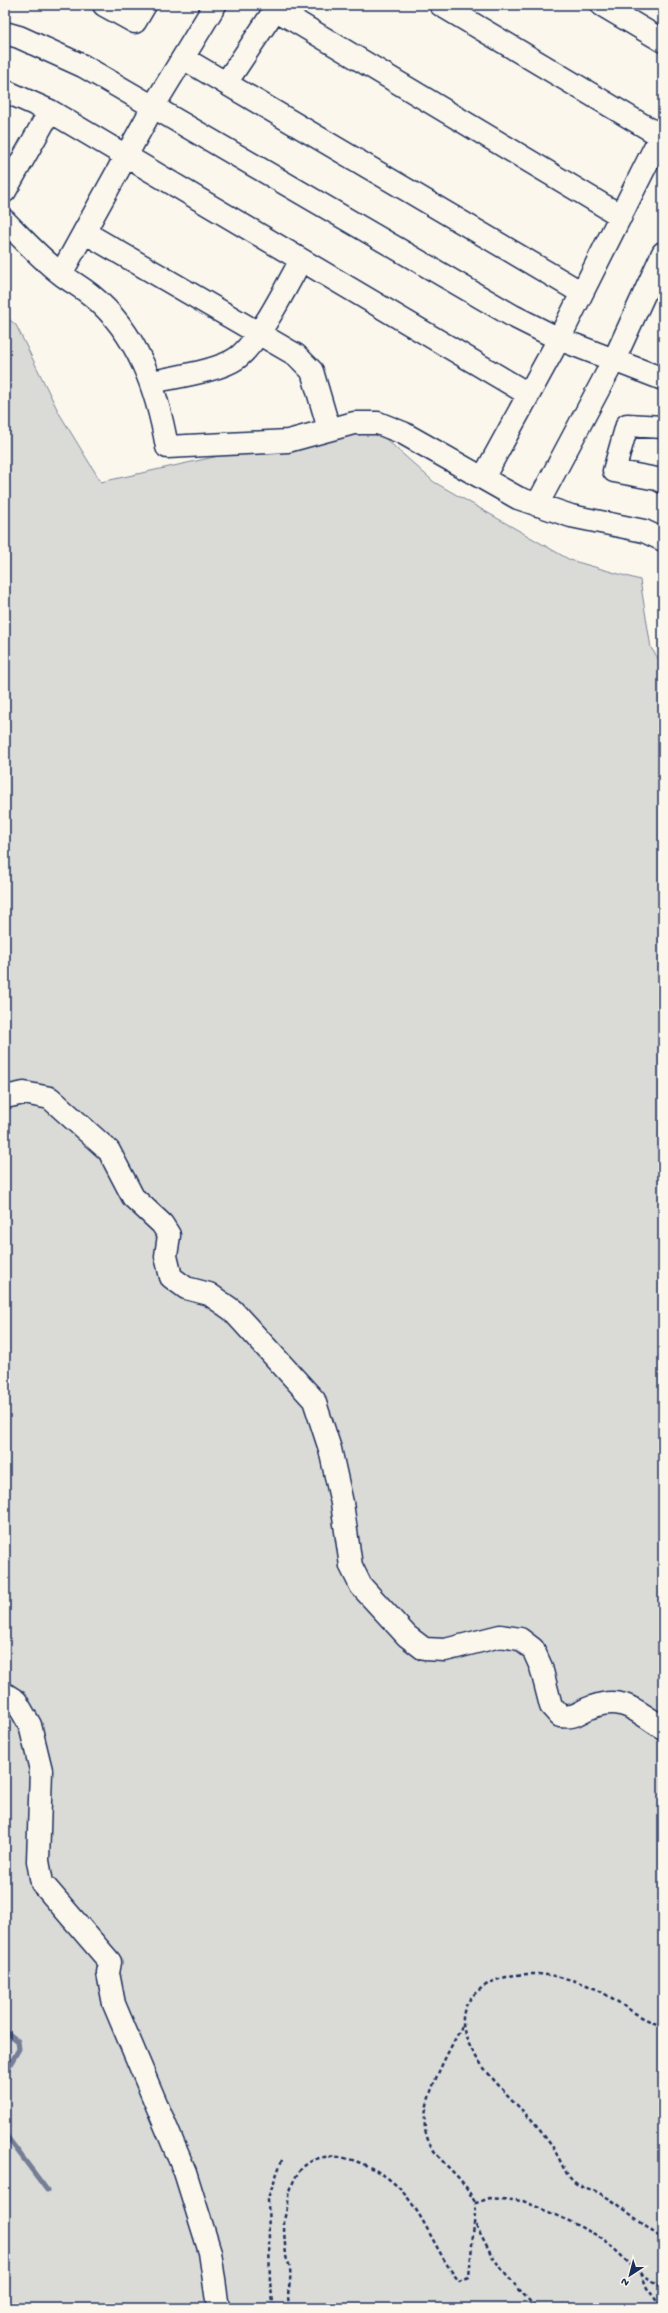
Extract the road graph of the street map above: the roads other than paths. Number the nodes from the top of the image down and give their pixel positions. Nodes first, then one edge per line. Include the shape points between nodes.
1 (104, 5) edge
2 (145, 5) edge
3 (215, 5) edge
4 (441, 5) edge
5 (602, 5) edge
6 (276, 7) edge
7 (5, 33) edge
8 (663, 41) edge
9 (183, 58) junction
10 (226, 83) junction
11 (5, 91) edge
12 (153, 107) junction
13 (50, 111) junction
14 (662, 134) edge
15 (126, 156) junction
16 (5, 191) edge
17 (621, 216) junction
18 (5, 221) edge
19 (84, 232) junction
20 (663, 253) edge
21 (301, 260) junction
22 (61, 274) junction
23 (582, 293) junction
24 (258, 335) junction
25 (559, 339) junction
26 (614, 360) junction
27 (663, 379) edge
28 (152, 382) junction
29 (528, 394) junction
30 (663, 427) edge
31 (329, 429) junction
32 (483, 478) junction
33 (663, 482) edge
34 (537, 506) junction
35 (663, 540) edge
36 (5, 1097) edge
37 (5, 1694) edge
38 (663, 1728) edge
39 (218, 2308) edge

1 - 2 street via 135,22
3 - 9 street
4 - 14 street
5 - 8 street
6 - 10 street
6 - 17 street
7 - 12 street via 83,66
9 - 10 street
9 - 12 street
10 - 23 street
11 - 13 street
12 - 15 street
12 - 25 street via 500,308
13 - 15 street
13 - 16 street
14 - 17 street
15 - 19 street
15 - 21 street
17 - 23 street
18 - 22 street
19 - 22 street
19 - 24 street
20 - 26 street
21 - 24 street
21 - 29 street
22 - 28 street via 91,295 115,319 136,350
23 - 25 street
24 - 28 street via 237,358 213,368
24 - 31 street via 296,355 312,371
25 - 26 street
25 - 29 street
26 - 27 street
26 - 34 street
28 - 31 street via 161,412 167,447 288,441
29 - 32 street
30 - 33 street via 627,425 614,471
31 - 32 street via 354,423 378,423 402,433
32 - 34 street
34 - 35 street via 571,516 644,531
36 - 38 street via 24,1093 50,1098 109,1151 133,1197 162,1224 169,1235 166,1256 171,1277 186,1288 209,1294 232,1310 314,1400 330,1450 342,1504 351,1566 361,1586 407,1636 424,1648 445,1650 500,1636 520,1639 533,1649 551,1706 560,1716 573,1717 591,1707 611,1702 626,1705
37 - 39 street via 16,1701 30,1725 41,1770 38,1861 42,1884 110,1962 108,1973 114,2004 188,2179 210,2252

